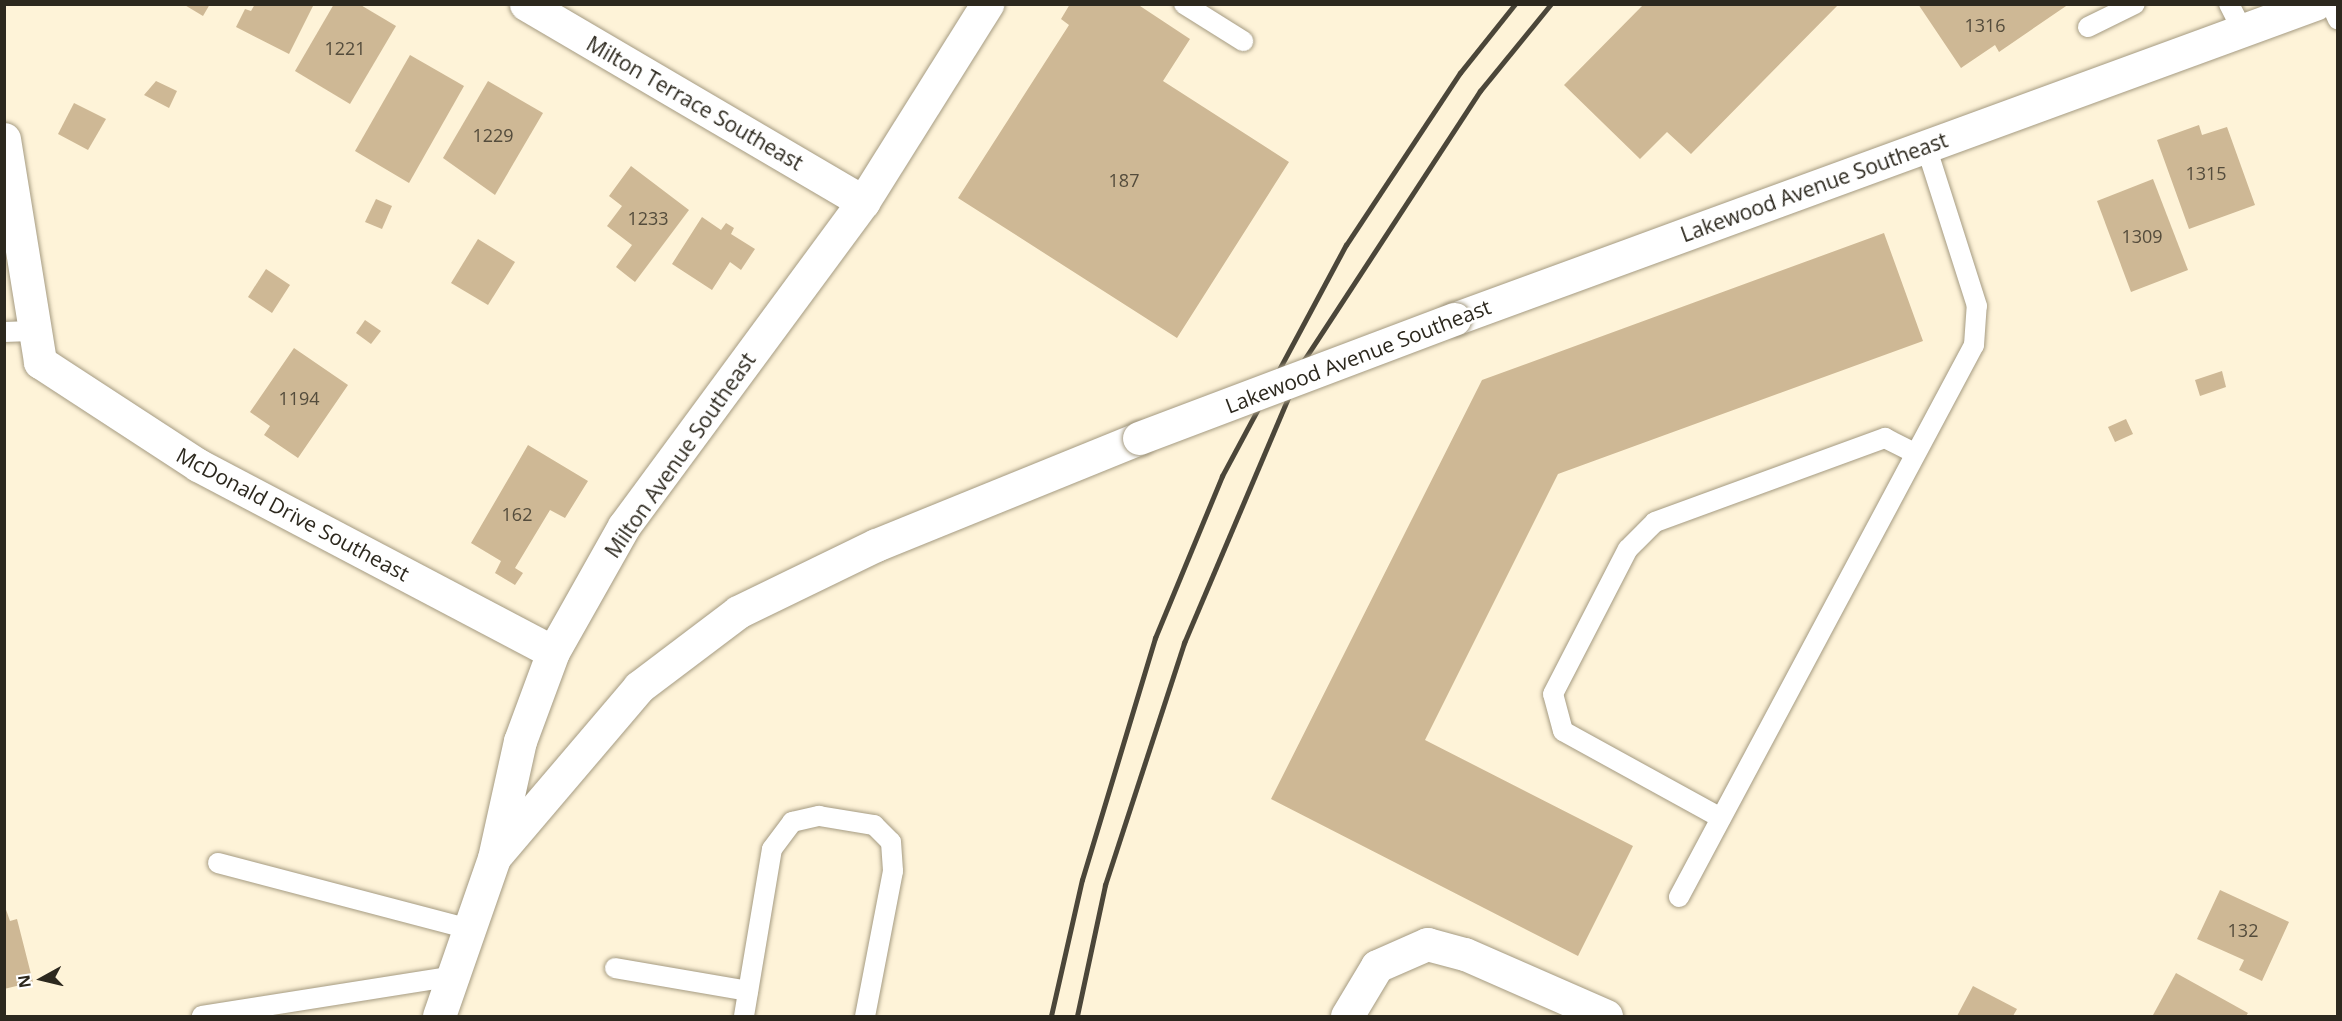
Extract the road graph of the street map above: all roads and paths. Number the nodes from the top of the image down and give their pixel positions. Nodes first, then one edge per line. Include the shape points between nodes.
1 (526, 4) edge
2 (987, 4) edge
3 (1184, 4) edge
4 (2135, 4) edge
5 (2315, 4) edge
6 (2331, 4) edge
7 (2236, 18) edge
8 (2337, 20) edge
9 (2088, 27) dead end
10 (1243, 41) dead end
11 (4, 139) edge
12 (1926, 146) junction
13 (864, 202) junction
14 (18, 331) edge
15 (1916, 453) junction
16 (553, 652) junction
17 (1721, 818) junction
18 (494, 858) junction
19 (218, 863) dead end
20 (1679, 897) dead end
21 (470, 929) junction
22 (615, 968) dead end
23 (454, 976) junction
24 (748, 991) junction
25 (202, 1017) edge
26 (439, 1017) edge
27 (744, 1017) edge
28 (865, 1017) edge
29 (1347, 1017) edge
30 (1606, 1017) edge

1 - 13 street, Milton Terrace Southeast
2 - 13 street, Milton Avenue Southeast
3 - 10 lane
4 - 9 lane
5 - 7 street, Lakewood Avenue Southeast
6 - 8 lane
7 - 12 street, Lakewood Avenue Southeast
11 - 14 street
12 - 15 lane via 1977,306 1974,345
12 - 18 street, Lakewood Avenue Southeast, bridge via 1139,438 876,545 738,612 639,687
13 - 16 street, Milton Avenue Southeast via 624,526
14 - 16 street, McDonald Drive Southeast via 40,362 198,465
15 - 17 lane
15 - 17 lane via 1885,438 1655,522 1628,549 1552,694 1563,731
16 - 18 street, Milton Avenue Southeast via 520,741
17 - 20 lane
18 - 21 street, Milton Avenue Southeast
19 - 21 lane
21 - 23 street, Milton Avenue Southeast
22 - 24 lane
23 - 25 lane
23 - 26 street, Milton Avenue Southeast
24 - 27 lane
24 - 28 lane via 772,849 792,822 819,816 874,825 891,842 894,871
29 - 30 street via 1377,966 1427,944 1466,954

